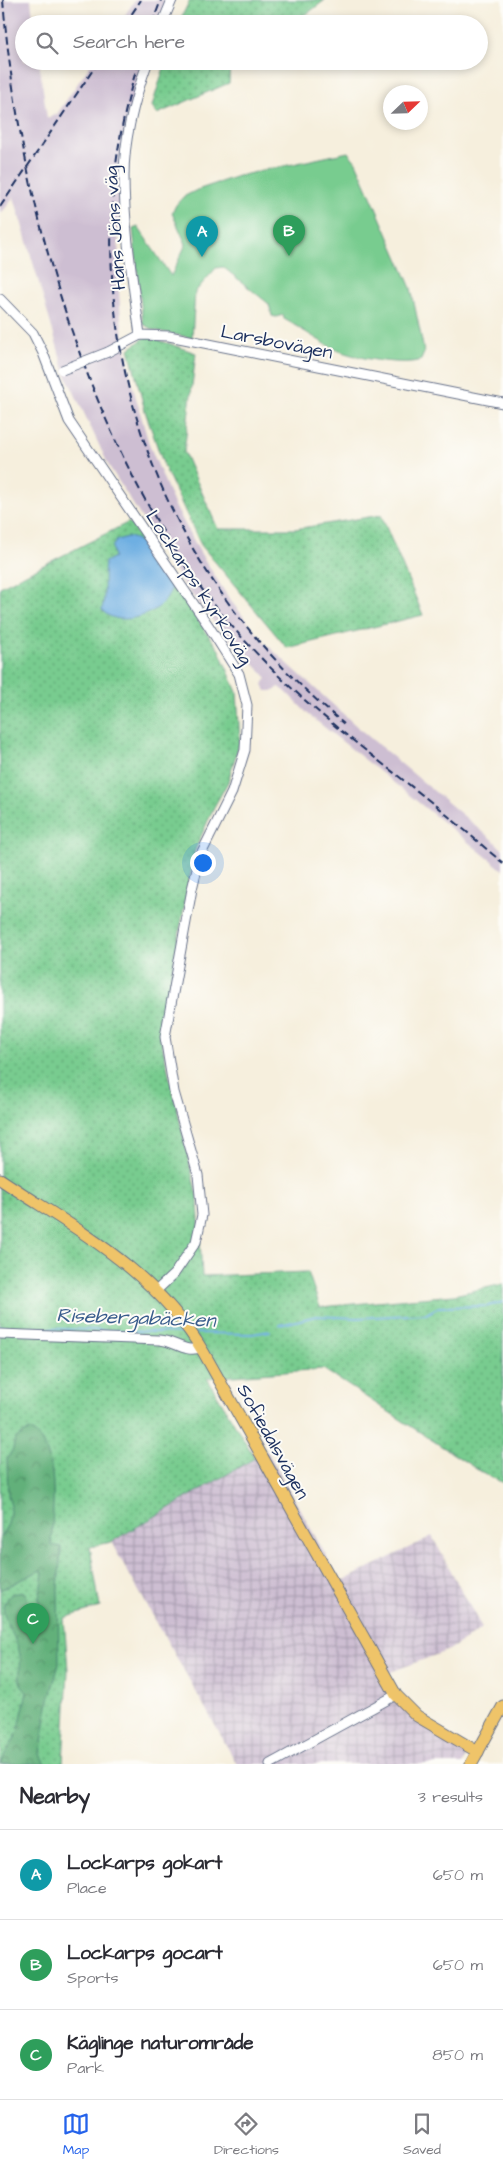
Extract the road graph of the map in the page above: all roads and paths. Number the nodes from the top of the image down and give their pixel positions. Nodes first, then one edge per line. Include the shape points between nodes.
1 (172, 0) edge
2 (166, 15) edge
3 (145, 70) edge
4 (0, 299) edge
5 (140, 335) junction
6 (51, 375) junction
7 (503, 403) edge
8 (0, 1179) edge
9 (157, 1290) junction
10 (0, 1334) edge
11 (199, 1346) junction
12 (396, 1695) junction
13 (501, 1708) edge
14 (478, 1752) junction
15 (270, 1764) edge
16 (471, 1764) edge

1 - 2 street
3 - 5 street, Hans Jöns väg via 133,114 124,175
4 - 6 street, Lockarps kyrkoväg via 33,333
5 - 6 street, Larsbovägen, bridge
5 - 7 street, Larsbovägen via 169,336
6 - 9 street, Lockarps kyrkoväg via 69,421 208,625 238,674 248,705 245,750 240,767 232,792 200,856 165,1037 174,1092 198,1174 202,1215 196,1242 174,1274
8 - 9 main road, Sofiedalsvägen via 121,1260
9 - 11 main road, Sofiedalsvägen
10 - 11 street via 164,1340 186,1350
11 - 12 main road, Sofiedalsvägen
12 - 14 main road, Sofiedalsvägen via 417,1716
12 - 15 street
13 - 14 main road
14 - 16 main road

